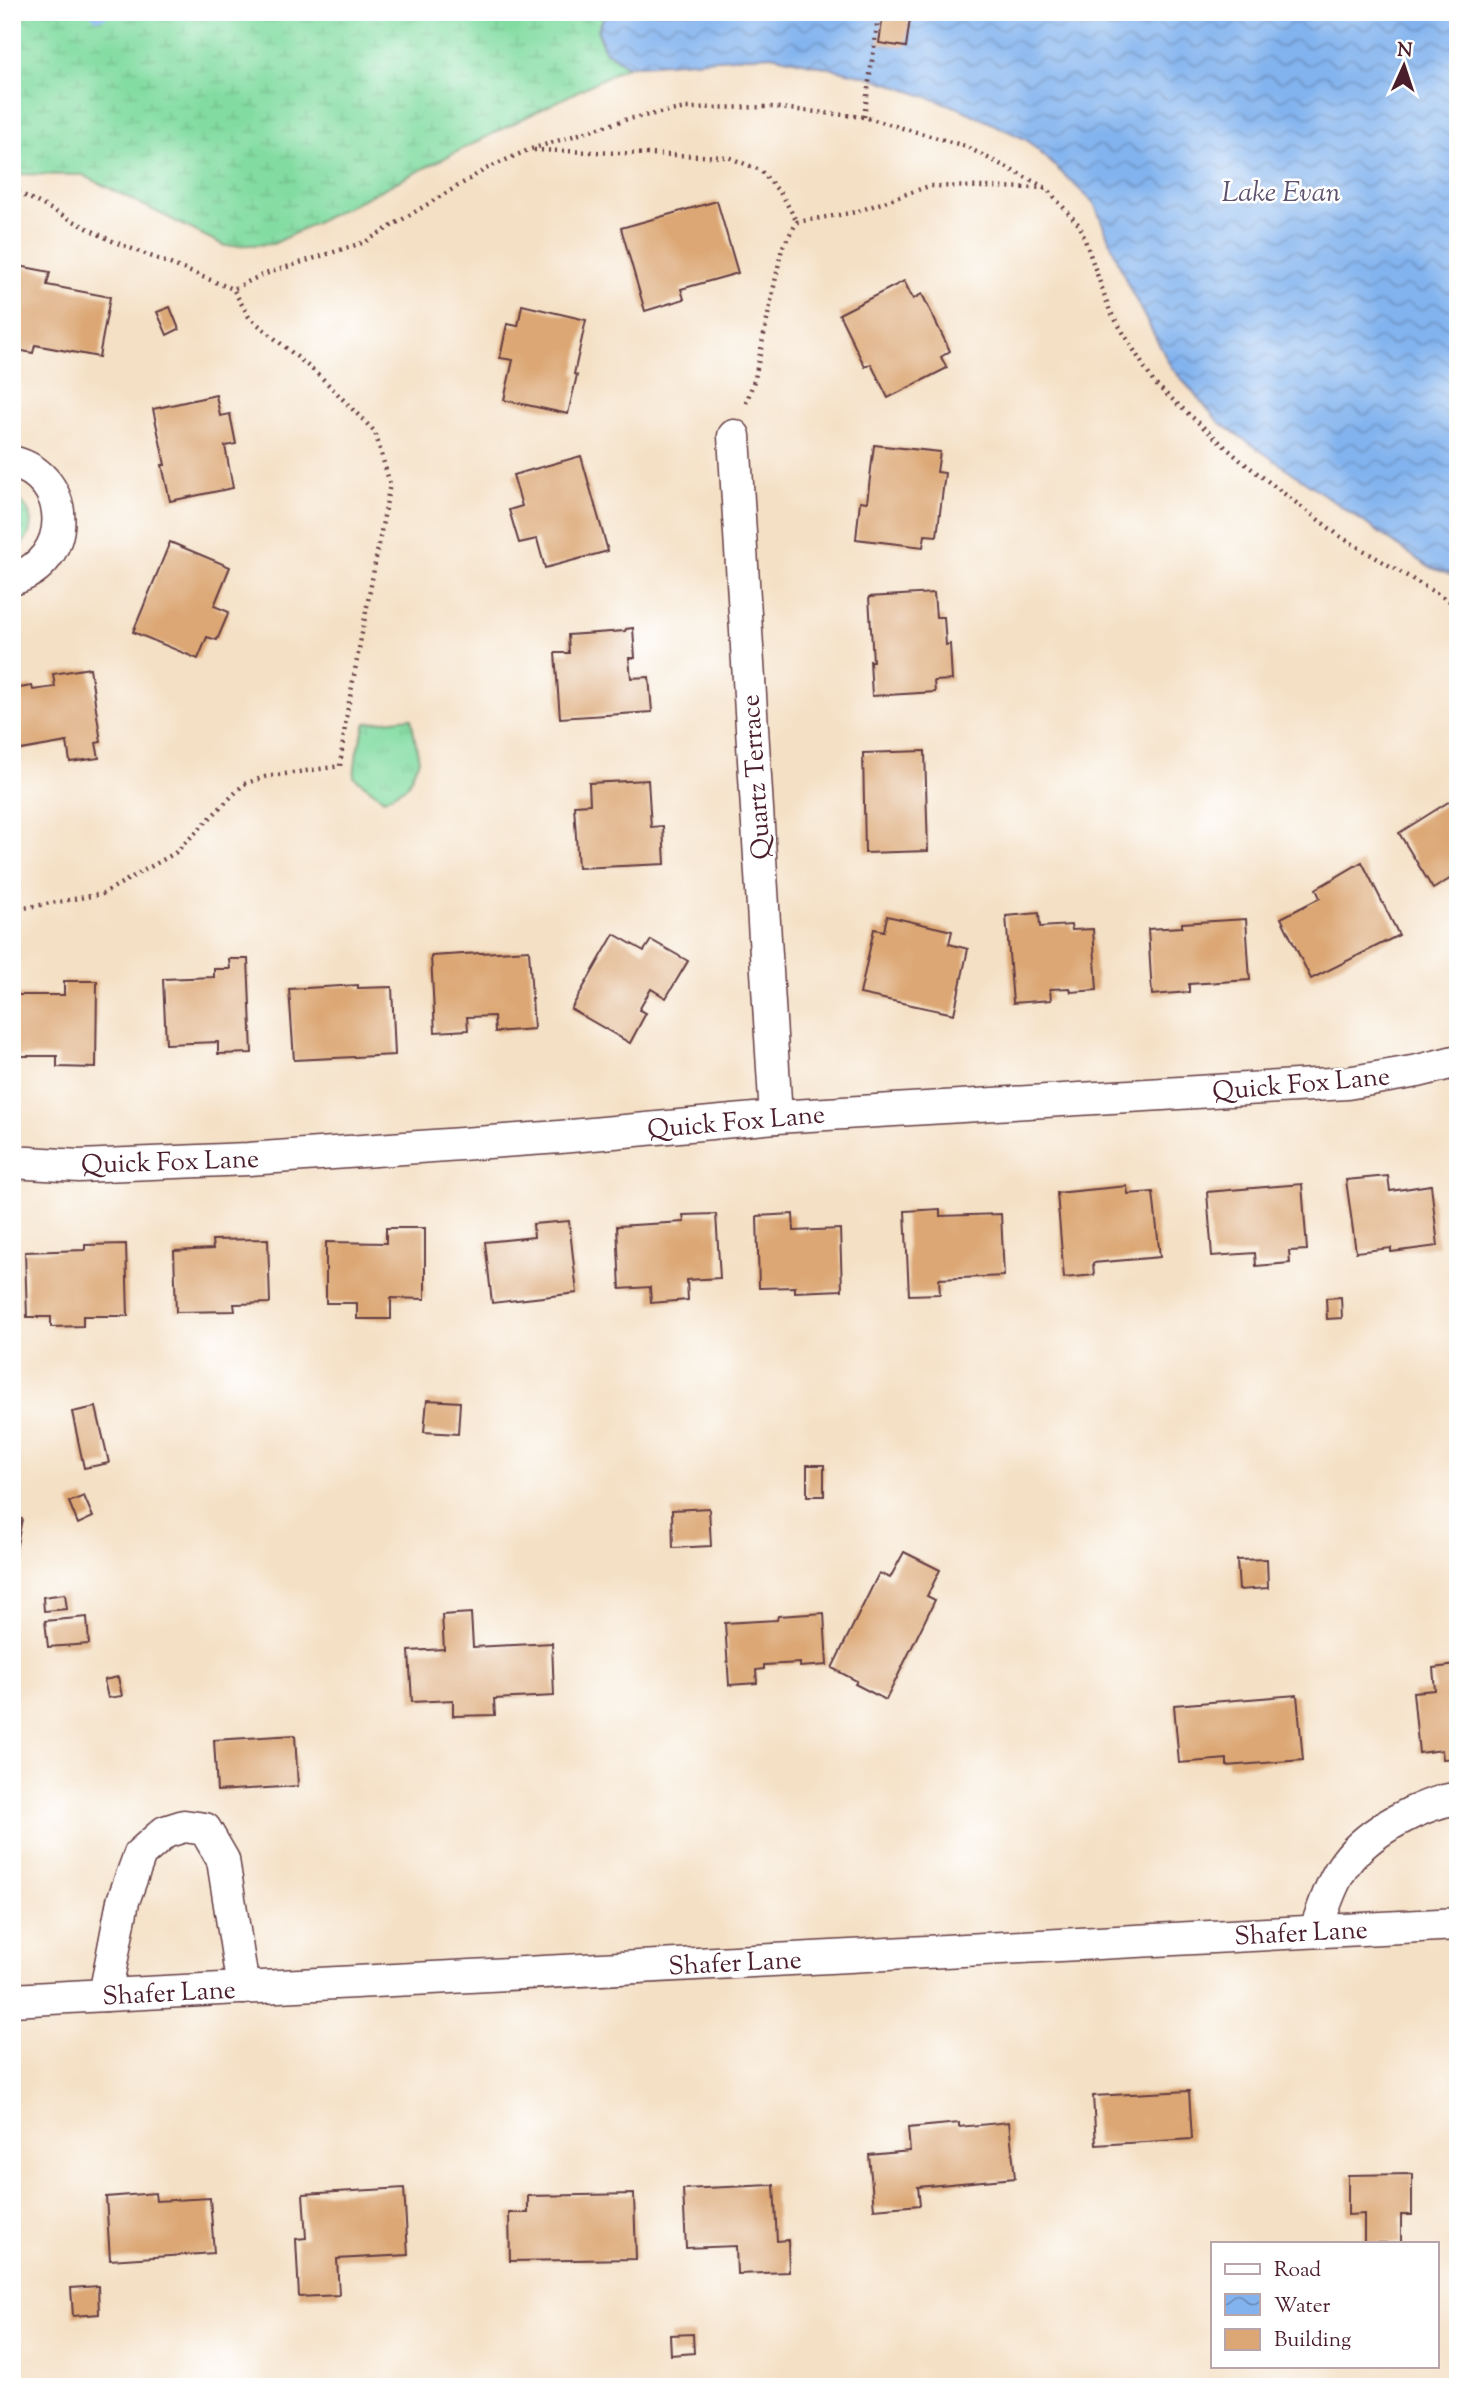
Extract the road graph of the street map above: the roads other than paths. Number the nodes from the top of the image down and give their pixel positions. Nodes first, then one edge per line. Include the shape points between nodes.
1 (734, 436) road end
2 (12, 462) edge
3 (12, 579) edge
4 (1458, 1061) edge
5 (776, 1117) junction
6 (12, 1162) edge
7 (1458, 1798) edge
8 (1458, 1924) edge
9 (1315, 1931) junction
10 (243, 1988) junction
11 (104, 1996) junction
12 (12, 2000) edge

1 - 5 street, Quartz Terrace
2 - 3 street via 37,474 52,492 59,515 57,539 45,560 27,575
4 - 5 street, Quick Fox Lane via 1348,1083
5 - 6 street, Quick Fox Lane via 248,1159 79,1166
7 - 9 street via 1408,1814 1359,1848 1332,1884
8 - 9 street, Shafer Lane
9 - 10 street, Shafer Lane
10 - 11 street, Shafer Lane
10 - 11 street via 223,1860 205,1829 184,1826 165,1832 140,1854 123,1901
11 - 12 street, Shafer Lane

